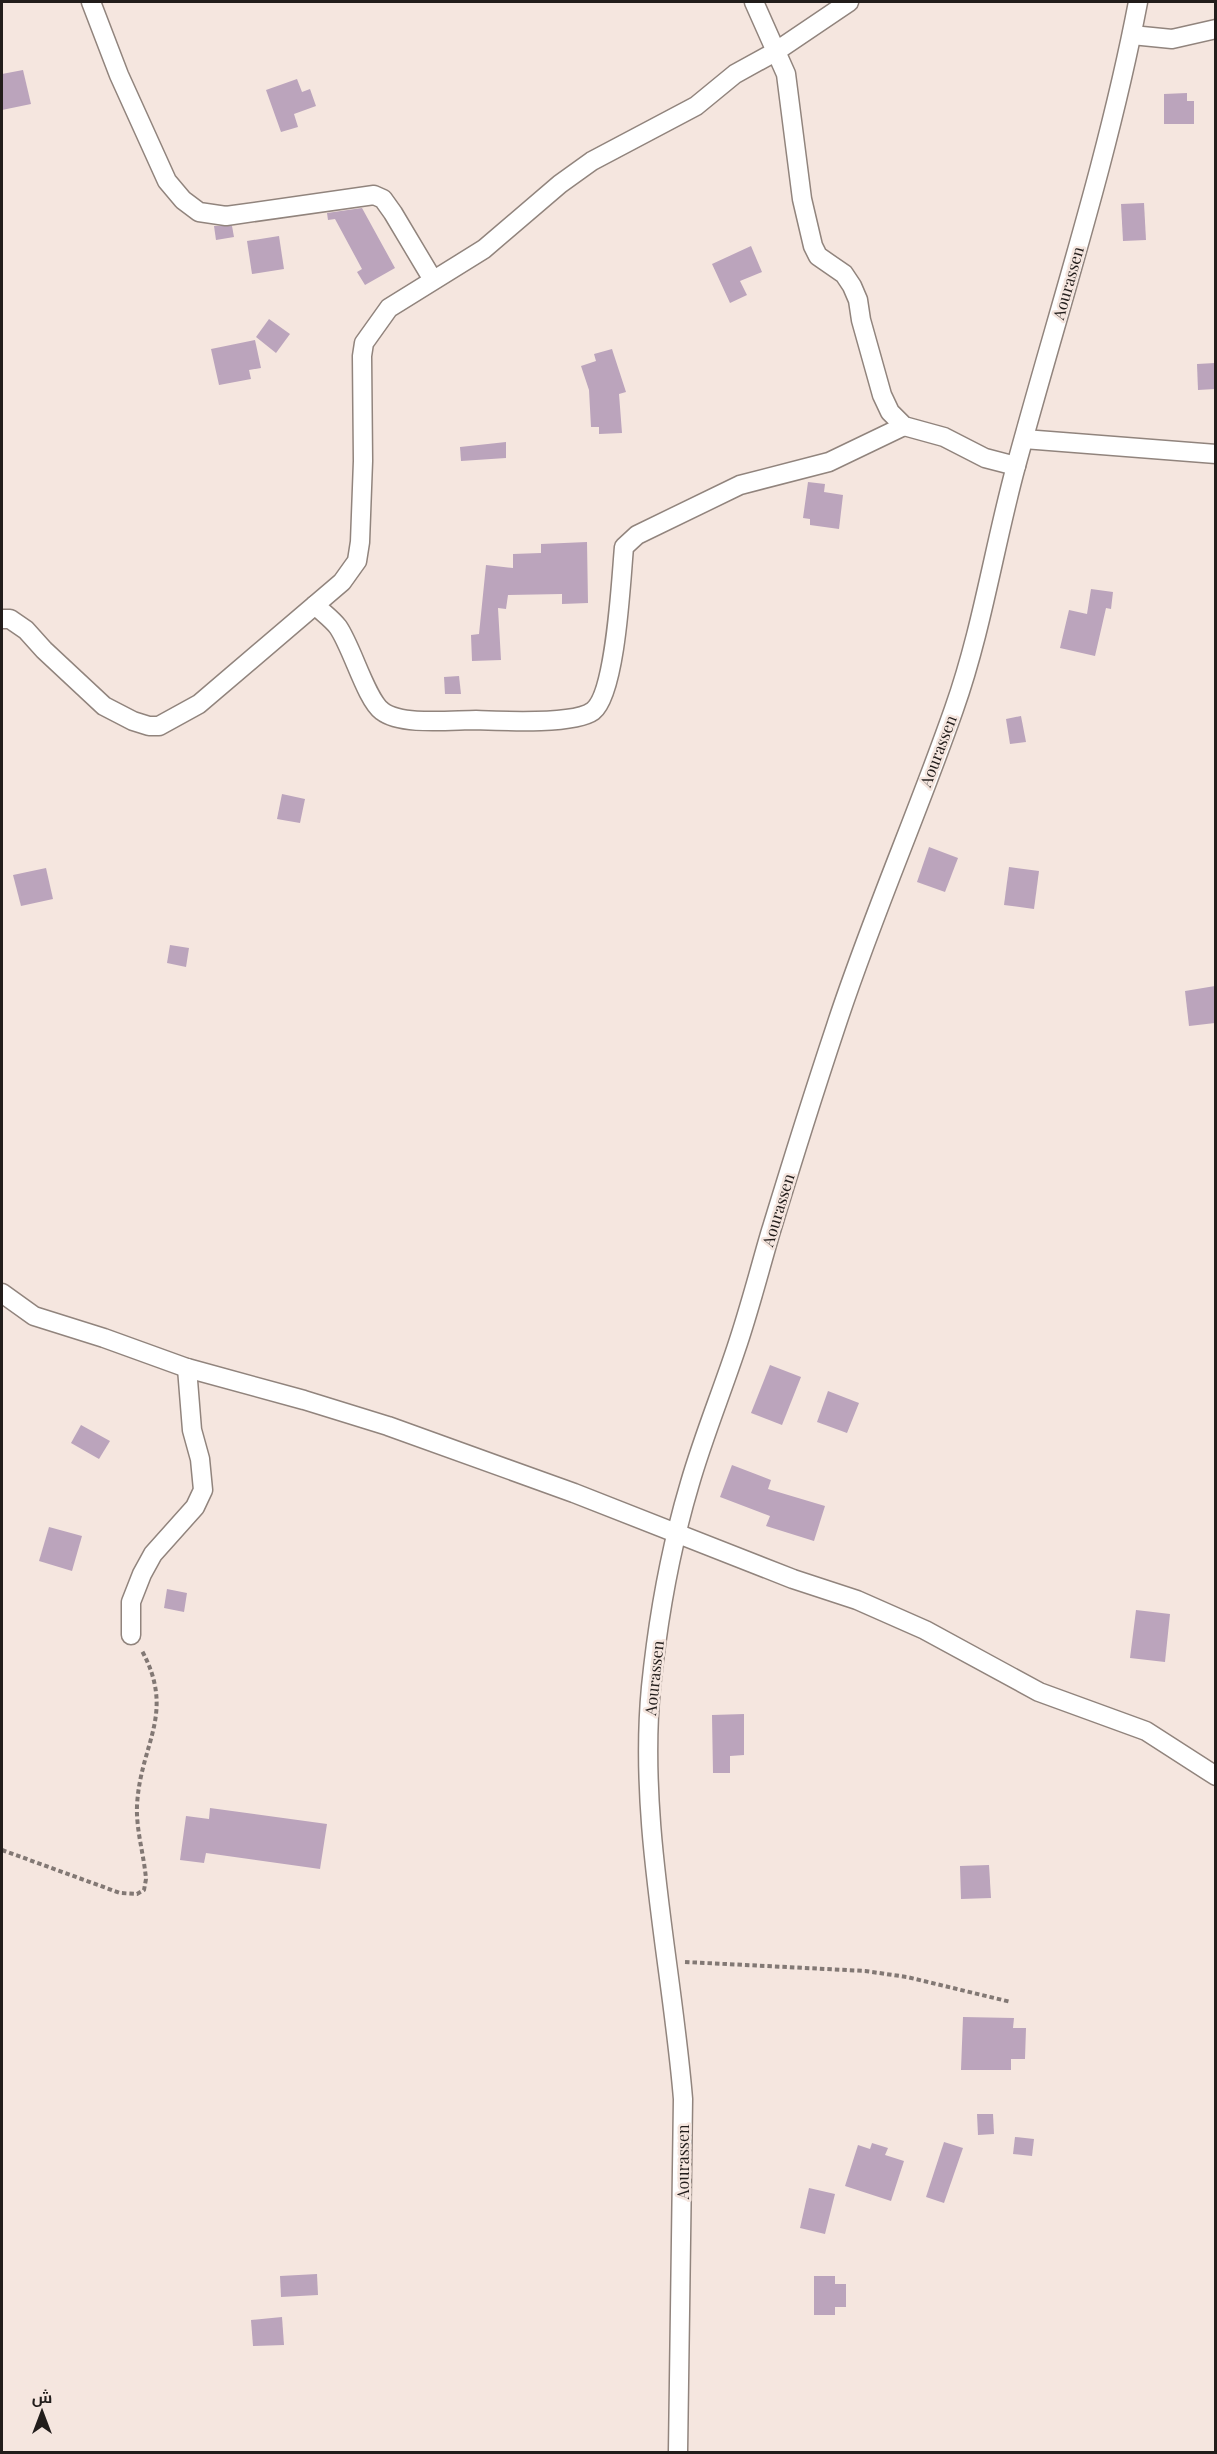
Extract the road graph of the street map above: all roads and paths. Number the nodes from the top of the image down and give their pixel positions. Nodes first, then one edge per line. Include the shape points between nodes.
1 (91, 2) edge
2 (754, 2) edge
3 (849, 2) edge
4 (1138, 2) edge
5 (1215, 29) edge
6 (1132, 35) junction
7 (775, 52) junction
8 (433, 280) junction
9 (904, 426) junction
10 (1024, 439) junction
11 (1215, 454) edge
12 (1016, 466) junction
13 (315, 605) junction
14 (2, 619) edge
15 (2, 1293) edge
16 (188, 1368) junction
17 (676, 1533) junction
18 (131, 1635) joint
19 (1215, 1776) edge
20 (2, 1850) edge
21 (666, 1962) junction
22 (1011, 2002) dead end
23 (678, 2452) edge

1 - 8 street via 155,158 183,200 199,212 226,216 374,195 383,199 393,213
2 - 7 street
3 - 7 street
4 - 6 street, Aourassen
5 - 6 street via 1172,39
6 - 10 street, Aourassen via 1121,88
7 - 8 street via 735,74 696,106 592,161 484,249
7 - 9 street via 786,74 802,199 813,246 818,256 844,273 852,286 882,395 890,412
8 - 13 street via 389,308 364,343 363,472 357,561 342,582
9 - 12 street via 944,436 985,458
9 - 13 street via 829,462 740,485 637,535 624,547 616,640 601,700 593,711 581,717 530,721 405,720 382,712 370,697 338,626
10 - 11 street
10 - 12 street, Aourassen
12 - 17 street, Aourassen via 958,697 837,1023
13 - 14 street via 199,704 159,726 133,721 104,706 26,630 10,619
15 - 16 street via 34,1316
16 - 17 street via 388,1426
16 - 18 street via 192,1430 203,1490 195,1507 153,1554 142,1574 130,1602
17 - 19 street via 857,1600 915,1626 1039,1692 1146,1731
17 - 21 street, Aourassen via 651,1690 655,1857
18 - 20 path via 142,1651 157,1692 156,1726 137,1805 144,1890 137,1894 120,1893
21 - 22 path via 865,1971
21 - 23 street, Aourassen via 683,2100

